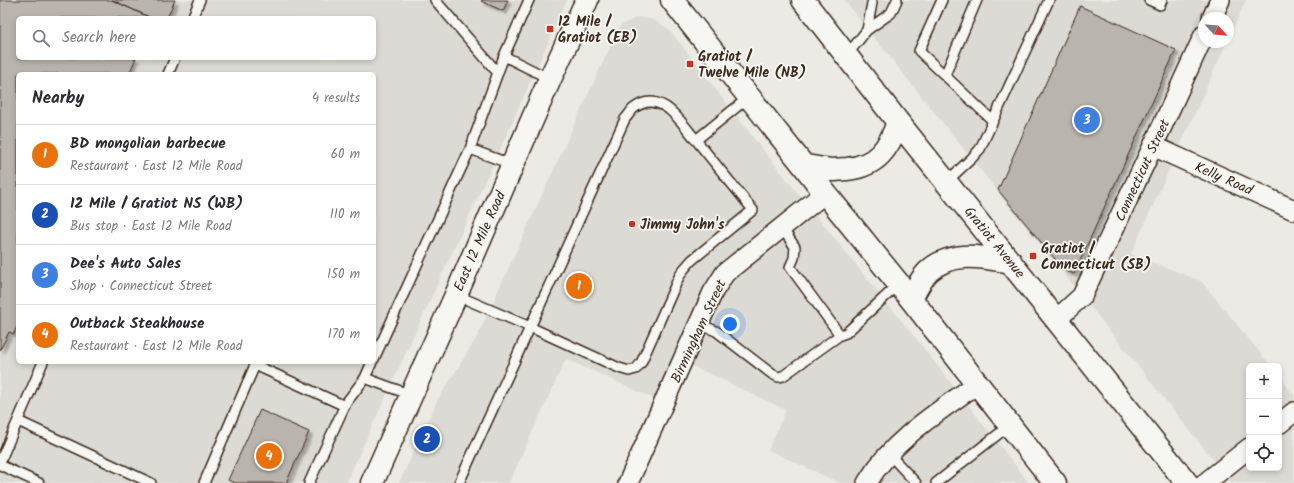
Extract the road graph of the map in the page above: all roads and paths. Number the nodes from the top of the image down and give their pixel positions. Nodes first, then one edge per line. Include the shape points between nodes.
1 (200, 0) edge
2 (435, 0) edge
3 (529, 0) edge
4 (587, 0) edge
5 (672, 0) edge
6 (804, 0) edge
7 (897, 0) edge
8 (942, 0) edge
9 (977, 0) edge
10 (1150, 0) edge
11 (1162, 0) edge
12 (1220, 0) edge
13 (1047, 1) edge
14 (872, 3) dead end
15 (1215, 12) edge
16 (193, 16) edge
17 (867, 30) junction
18 (1198, 48) edge
19 (847, 55) junction
20 (504, 56) junction
21 (174, 60) edge
22 (169, 72) edge
23 (498, 73) junction
24 (945, 75) junction
25 (550, 79) junction
26 (749, 96) junction
27 (993, 121) junction
28 (898, 122) junction
29 (696, 140) junction
30 (1153, 146) junction
31 (470, 149) junction
32 (513, 165) junction
33 (804, 166) junction
34 (946, 182) junction
35 (825, 193) junction
36 (1294, 210) edge
37 (782, 228) junction
38 (1011, 262) junction
39 (905, 291) junction
40 (456, 295) junction
41 (1057, 319) junction
42 (699, 324) junction
43 (530, 327) junction
44 (840, 335) junction
45 (376, 354) edge
46 (42, 364) edge
47 (253, 364) edge
48 (255, 364) edge
49 (371, 364) edge
50 (365, 378) junction
51 (977, 384) junction
52 (411, 395) junction
53 (345, 406) junction
54 (1294, 412) edge
55 (18, 421) junction
56 (1282, 422) edge
57 (1010, 425) junction
58 (1246, 450) edge
59 (889, 454) junction
60 (0, 464) edge
61 (39, 483) edge
62 (151, 483) edge
63 (204, 483) edge
64 (309, 483) edge
65 (372, 483) edge
66 (459, 483) edge
67 (628, 483) edge
68 (867, 483) edge
69 (916, 483) edge
70 (936, 483) edge
71 (1055, 483) edge
72 (1188, 483) edge
73 (1205, 483) edge

1 - 16 lane
2 - 23 lane
3 - 20 lane
4 - 25 main road, East 12 Mile Road
5 - 26 main road
6 - 19 main road, Gratiot Avenue
7 - 17 lane via 891,13
8 - 24 lane via 919,51
9 - 24 lane
10 - 11 lane via 1160,5
12 - 15 street
13 - 27 lane
14 - 17 lane
17 - 19 lane
18 - 30 street, Connecticut Street
19 - 28 main road, Gratiot Avenue
20 - 23 lane
20 - 25 lane
21 - 22 lane
23 - 31 lane
24 - 27 lane
25 - 32 main road, East 12 Mile Road
26 - 29 lane
26 - 33 main road
27 - 34 lane via 980,149
28 - 33 main road via 892,139 883,152 870,163 833,170
28 - 34 main road, Gratiot Avenue
29 - 43 lane via 675,114 654,101 633,109 625,118
29 - 43 lane via 753,210 684,269 636,369 629,371 619,368
30 - 36 street, Kelly Road
30 - 41 street, Connecticut Street via 1082,296
31 - 32 lane
31 - 45 lane
32 - 40 main road, East 12 Mile Road
33 - 35 main road
34 - 38 main road, Gratiot Avenue
35 - 37 street, Birmingham Street
35 - 39 main road
37 - 42 street, Birmingham Street via 725,273 713,292
37 - 44 lane via 795,246 790,267
38 - 39 main road via 979,256 959,257 942,262 929,270 919,284
38 - 41 main road, Gratiot Avenue
39 - 44 lane
39 - 51 main road
40 - 43 lane
40 - 52 main road, East 12 Mile Road
41 - 72 main road, Gratiot Avenue
42 - 44 lane via 716,331 778,377
42 - 67 street, Birmingham Street
43 - 66 lane
46 - 55 lane
47 - 63 lane
48 - 53 lane
49 - 50 lane
50 - 52 lane
50 - 53 lane
51 - 57 main road
51 - 59 street via 914,430
52 - 65 main road, East 12 Mile Road
53 - 64 lane
54 - 56 street
55 - 60 lane
55 - 62 lane
57 - 70 lane
57 - 71 main road
58 - 73 street
59 - 68 street
59 - 69 lane
60 - 61 lane

